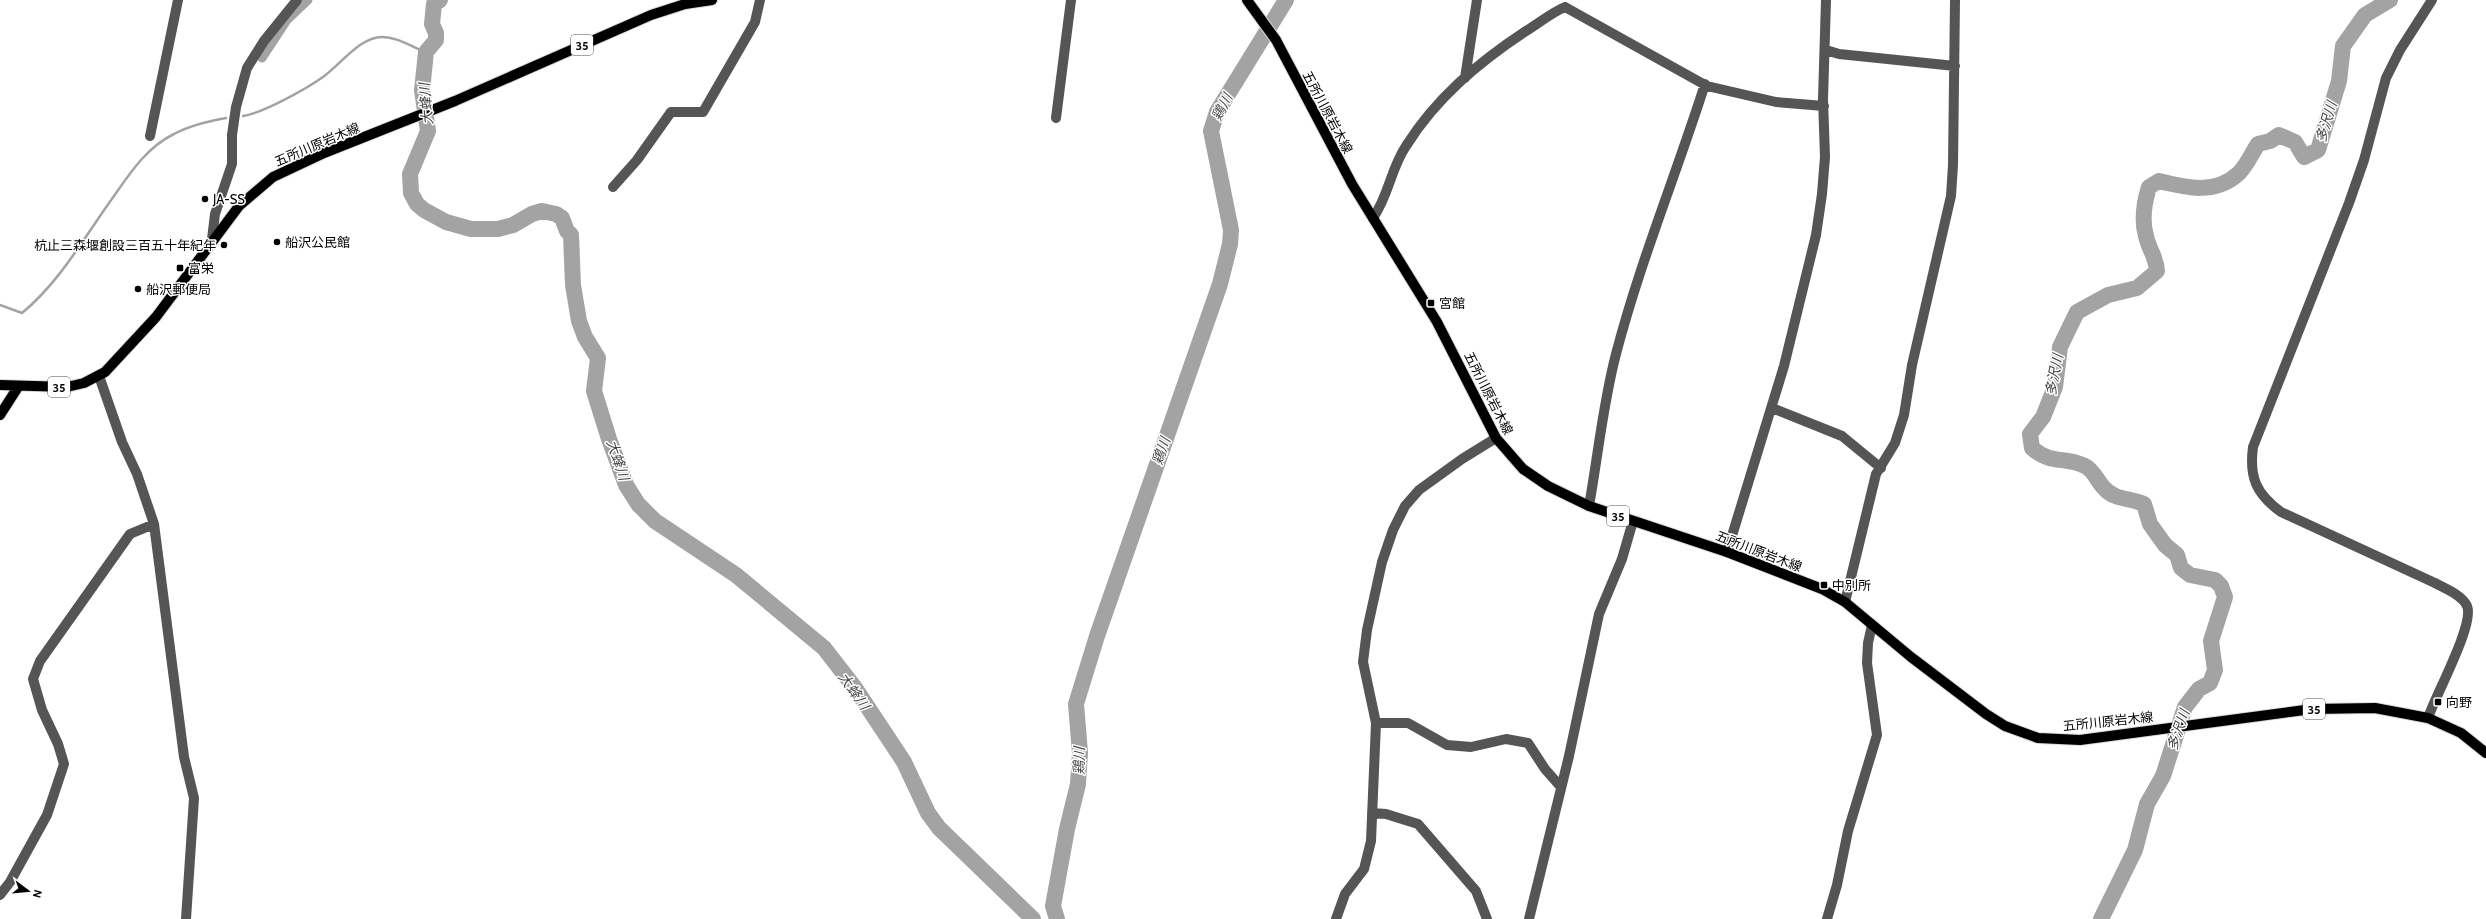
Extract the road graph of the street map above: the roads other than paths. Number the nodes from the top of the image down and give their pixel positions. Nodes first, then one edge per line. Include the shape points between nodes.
1 (178, 0) edge
2 (297, 0) edge
3 (712, 0) edge
4 (760, 0) edge
5 (1070, 0) edge
6 (1247, 0) edge
7 (1477, 0) edge
8 (1826, 0) edge
9 (1955, 0) edge
10 (2432, 0) edge
11 (1565, 4) edge
12 (1826, 50) junction
13 (1955, 66) junction
14 (1465, 78) junction
15 (1705, 84) junction
16 (1824, 106) junction
17 (1056, 118) dead end
18 (150, 136) dead end
19 (613, 186) dead end
20 (1373, 218) junction
21 (212, 239) junction
22 (99, 376) junction
23 (0, 385) edge
24 (18, 387) junction
25 (1772, 408) junction
26 (0, 415) edge
27 (1496, 438) junction
28 (1881, 468) junction
29 (1589, 506) junction
30 (1633, 522) junction
31 (154, 524) junction
32 (1727, 552) junction
33 (1845, 602) junction
34 (1872, 625) junction
35 (2428, 718) junction
36 (1376, 723) junction
37 (2486, 754) edge
38 (1560, 786) junction
39 (1372, 813) junction
40 (0, 895) edge
41 (186, 919) edge
42 (1336, 919) edge
43 (1487, 919) edge
44 (1529, 919) edge
45 (1827, 919) edge

1 - 18 street
2 - 21 street via 264,41 247,68 236,106 232,164 216,214
3 - 21 main road, 五所川原岩木線 / 35 via 685,4 651,15 273,177 239,206
4 - 19 street via 755,22 703,112 670,112 637,160
5 - 17 street
6 - 20 main road, 五所川原岩木線 / 35 via 1276,40 1352,184
7 - 14 street
8 - 12 street
9 - 13 street
10 - 35 street via 2400,50 2386,78 2364,160 2349,203 2253,447 2251,463 2257,487 2266,502 2281,512 2435,583 2452,592 2467,606 2469,617 2466,630
11 - 14 street via 1506,44
11 - 15 street
12 - 13 street via 1839,54
12 - 16 street
13 - 28 street via 1951,196 1912,365 1904,415 1895,443
14 - 20 street via 1434,106 1404,148 1384,203
15 - 16 street via 1776,102
15 - 29 street via 1680,162 1644,254 1615,356
16 - 25 street via 1825,157 1816,235
20 - 27 main road, 五所川原岩木線 / 35 via 1437,322
21 - 22 main road, 五所川原岩木線 / 35 via 156,317 114,364
22 - 24 main road, 五所川原岩木線 / 35 via 67,387
22 - 31 street
23 - 24 main road, 五所川原岩木線 / 35
24 - 26 main road
25 - 28 street via 1842,436
25 - 32 street via 1762,433
27 - 29 main road, 五所川原岩木線 / 35 via 1523,470 1565,496
27 - 36 street via 1419,490 1405,506 1393,530 1382,562 1367,630 1363,662
28 - 33 street via 1876,474
29 - 30 main road, 五所川原岩木線 / 35
30 - 32 main road, 五所川原岩木線 / 35
30 - 38 street via 1622,559 1599,614 1569,756
31 - 40 street via 130,534 40,662 33,679 42,710 64,764 47,815 10,882
31 - 41 street via 184,757 194,798
32 - 33 main road, 五所川原岩木線 / 35 via 1822,590
33 - 34 main road, 五所川原岩木線 / 35
34 - 35 main road, 五所川原岩木線 / 35 via 1986,714 2005,726 2038,738 2080,740 2312,709 2345,707 2375,708
34 - 45 street via 1867,663 1877,735 1848,831
35 - 37 main road, 五所川原岩木線 / 35 via 2461,733
36 - 38 street via 1408,723 1447,745 1471,748 1506,739 1528,742 1545,769
36 - 39 street
38 - 44 street
39 - 42 street via 1371,841 1364,869 1345,894
39 - 43 street via 1386,814 1418,824 1476,891

